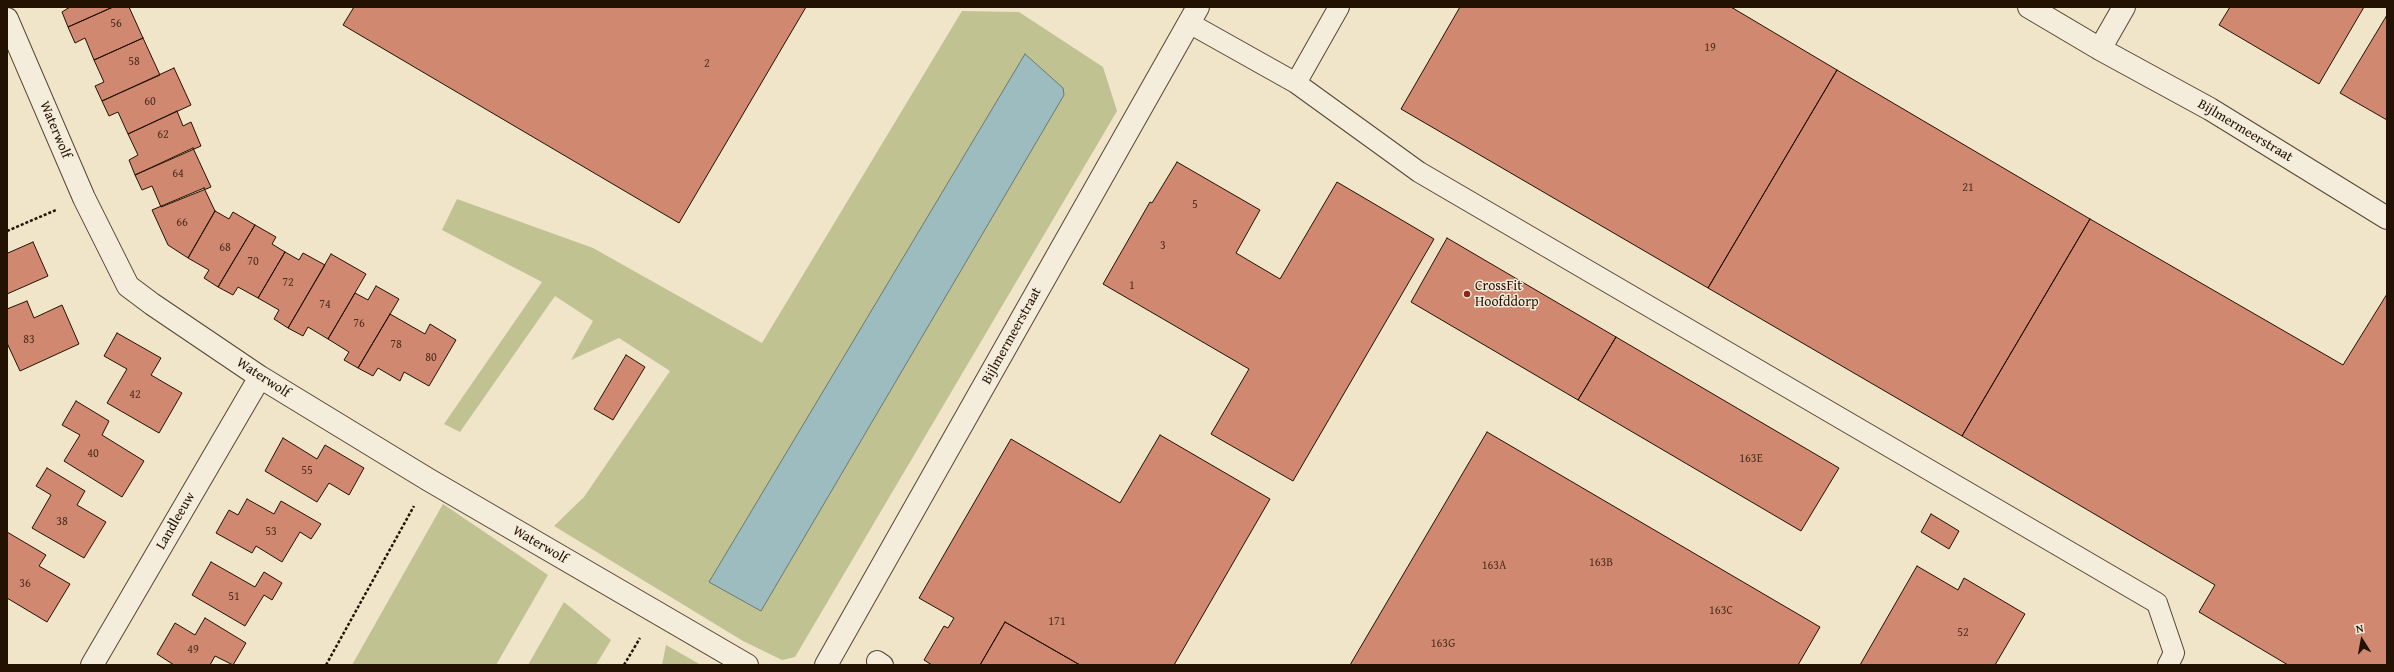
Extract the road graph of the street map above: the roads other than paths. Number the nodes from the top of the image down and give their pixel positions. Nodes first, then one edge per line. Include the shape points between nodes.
1 (1339, 7) edge
2 (2029, 7) edge
3 (2124, 7) edge
4 (1194, 15) edge
5 (7, 19) edge
6 (2100, 49) junction
7 (1296, 83) junction
8 (2385, 212) edge
9 (260, 377) junction
10 (92, 665) edge
11 (747, 665) edge
12 (826, 665) edge
13 (2168, 665) edge

1 - 7 lane
2 - 6 street, Bijlmermeerstraat
3 - 6 street
4 - 7 lane
4 - 12 street, Bijlmermeerstraat
5 - 9 street, Waterwolf via 84,198 128,286
6 - 8 street, Bijlmermeerstraat via 2210,109
7 - 13 lane via 1419,172 2157,603 2174,654
9 - 10 street, Landleeuw
9 - 11 street, Waterwolf via 429,480

